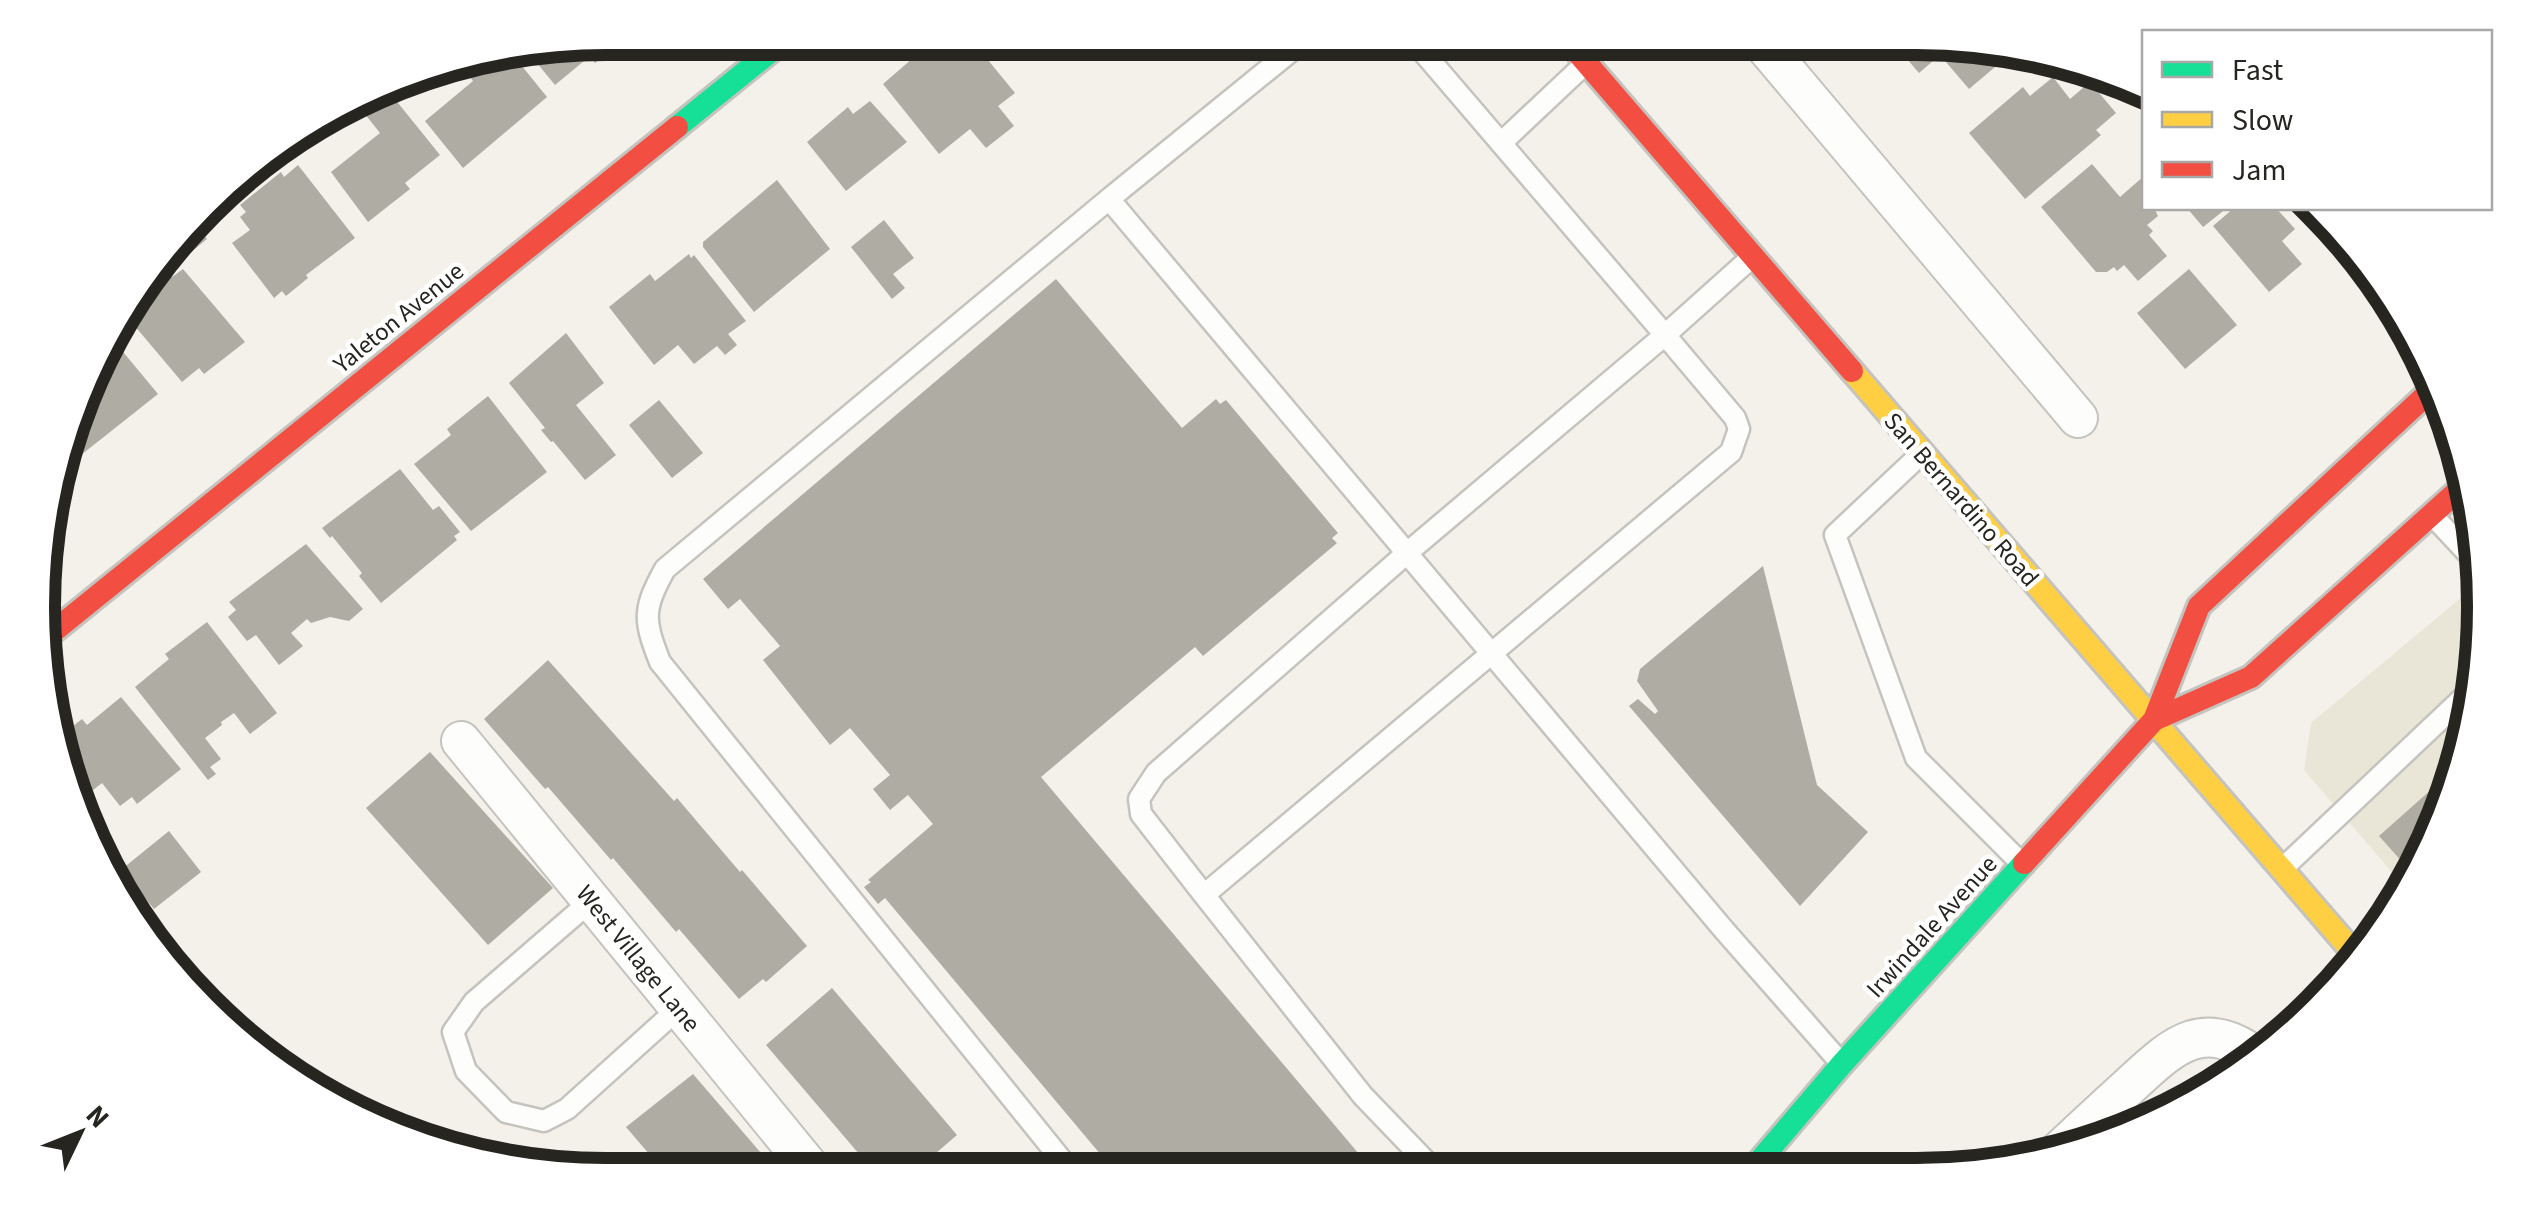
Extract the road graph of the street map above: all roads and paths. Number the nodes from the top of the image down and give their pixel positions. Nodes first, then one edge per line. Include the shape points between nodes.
1 (766, 55) edge
2 (1286, 55) edge
3 (1426, 55) edge
4 (1580, 55) edge
5 (1772, 55) edge
6 (1587, 63) junction
7 (1502, 142) junction
8 (1109, 199) junction
9 (1752, 256) junction
10 (1665, 335) junction
11 (2425, 396) edge
12 (2078, 418) dead end
13 (1922, 454) junction
14 (2455, 494) edge
15 (2432, 514) junction
16 (2463, 548) edge
17 (1407, 553) junction
18 (56, 630) edge
19 (1491, 651) junction
20 (2458, 704) edge
21 (2154, 720) junction
22 (461, 742) dead end
23 (2023, 865) junction
24 (2281, 870) junction
25 (1204, 894) junction
26 (592, 900) junction
27 (2349, 947) edge
28 (679, 1008) junction
29 (2243, 1050) edge
30 (1842, 1064) junction
31 (2077, 1133) edge
32 (802, 1158) edge
33 (1060, 1158) edge
34 (1423, 1158) edge
35 (1763, 1158) edge

1 - 18 main road, Yaleton Avenue
2 - 8 lane
3 - 7 lane
4 - 6 main road, San Bernardino Road
5 - 12 street
6 - 7 lane
6 - 9 main road, San Bernardino Road
7 - 10 lane
8 - 17 lane
8 - 33 lane via 665,568 648,600 648,630 660,662
9 - 10 lane
9 - 13 main road, San Bernardino Road
10 - 17 lane
10 - 19 lane via 1735,418 1739,429 1731,452
11 - 21 main road, Irwindale Avenue via 2199,606
13 - 21 main road, San Bernardino Road
13 - 23 lane via 1835,535 1916,758
14 - 15 main road, Irwindale Avenue
15 - 16 lane
15 - 21 main road, Irwindale Avenue via 2251,677
17 - 19 lane
17 - 25 lane via 1146,786 1140,814
19 - 25 lane
19 - 30 lane
20 - 24 lane
21 - 23 main road, Irwindale Avenue
21 - 24 main road, San Bernardino Road
22 - 26 street, West Village Lane
23 - 30 main road, Irwindale Avenue
24 - 27 main road, San Bernardino Road
25 - 34 lane via 1362,1096
26 - 28 street, West Village Lane
26 - 28 lane via 474,1002 452,1032 466,1071 506,1112 544,1121 567,1109
28 - 32 street, West Village Lane
29 - 31 street via 2203,1038 2171,1048
30 - 35 main road, Irwindale Avenue

